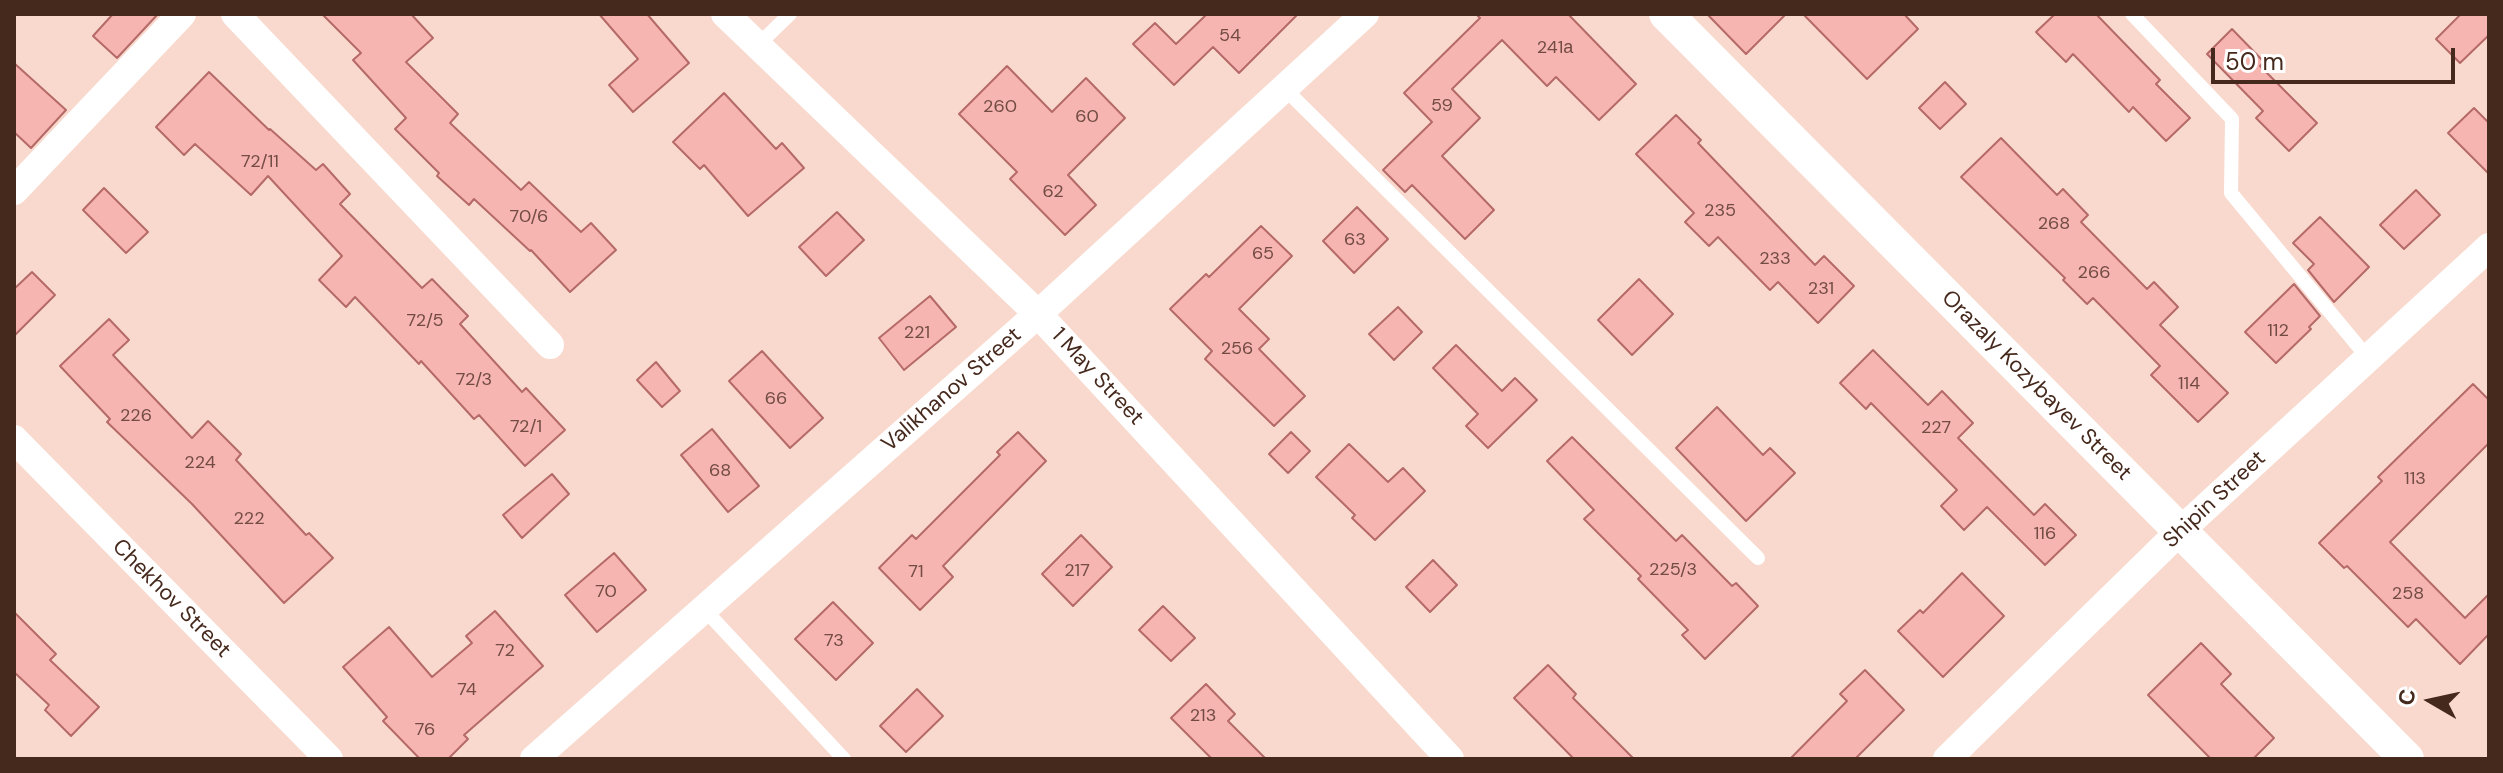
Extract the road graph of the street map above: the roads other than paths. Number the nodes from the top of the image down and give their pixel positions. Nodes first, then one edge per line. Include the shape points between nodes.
1 (182, 14) edge
2 (235, 14) edge
3 (725, 14) edge
4 (790, 14) edge
5 (1365, 14) edge
6 (1666, 14) edge
7 (2132, 14) edge
8 (758, 45) junction
9 (1284, 88) junction
10 (14, 191) edge
11 (2489, 247) edge
12 (1038, 314) junction
13 (550, 345) dead end
14 (2368, 358) junction
15 (14, 439) edge
16 (2180, 531) junction
17 (1758, 558) dead end
18 (704, 609) junction
19 (329, 759) edge
20 (534, 759) edge
21 (844, 759) edge
22 (1450, 759) edge
23 (1947, 759) edge
24 (2407, 759) edge

1 - 10 street
2 - 13 street
3 - 8 street, 1 May Street
4 - 8 lane
5 - 9 street, Valikhanov Street
6 - 16 street, Orazaly Kozybayev Street
7 - 14 lane via 2232,119 2231,193
8 - 12 street, 1 May Street
9 - 12 street, Valikhanov Street
9 - 17 lane
11 - 14 street, Shipin Street
12 - 18 street, Valikhanov Street
12 - 22 street, 1 May Street
14 - 16 street, Shipin Street
15 - 19 street, Chekhov Street
16 - 23 street, Shipin Street
16 - 24 street, Orazaly Kozybayev Street
18 - 20 street, Valikhanov Street
18 - 21 lane

